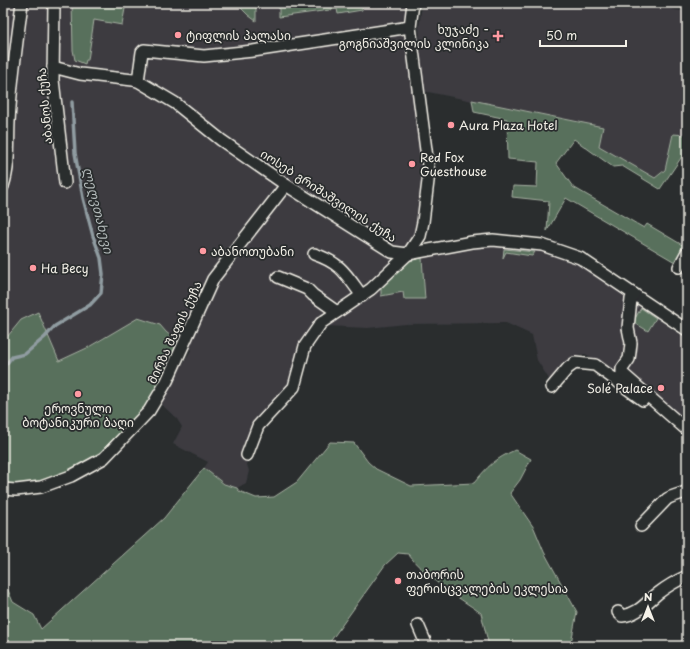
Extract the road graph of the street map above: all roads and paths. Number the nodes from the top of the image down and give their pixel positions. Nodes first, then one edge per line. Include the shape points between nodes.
1 (22, 3) edge
2 (54, 3) edge
3 (413, 3) edge
4 (410, 27) junction
5 (53, 67) junction
6 (138, 81) junction
7 (65, 183) dead end
8 (286, 185) junction
9 (3, 186) edge
10 (687, 252) edge
11 (314, 254) dead end
12 (408, 254) junction
13 (679, 267) dead end
14 (278, 277) dead end
15 (634, 294) junction
16 (362, 296) junction
17 (338, 312) junction
18 (687, 330) edge
19 (552, 387) dead end
20 (663, 410) junction
21 (687, 430) edge
22 (247, 455) dead end
23 (3, 489) edge
24 (687, 491) edge
25 (641, 526) dead end
26 (687, 576) edge
27 (618, 612) dead end
28 (418, 625) dead end
29 (427, 646) edge

1 - 9 street via 9,122 9,153
2 - 5 street, აბანოს ქუჩა
3 - 4 street
4 - 6 street via 204,56 144,50
4 - 12 street via 429,173 420,236
5 - 6 street, იოსებ გრიშაშვილის ქუჩა via 80,74
5 - 7 street, აბანოს ქუჩა
6 - 8 street, იოსებ გრიშაშვილის ქუჩა via 175,103 221,140
8 - 12 street, იოსებ გრიშაშვილის ქუჩა via 392,252
8 - 23 street, მირზა შაფის ქუჩა via 213,279 167,382 149,411 104,458 71,476 41,487
10 - 13 street
11 - 16 street via 338,265
12 - 15 street, იოსებ გრიშაშვილის ქუჩა via 493,240 542,245 580,258
12 - 16 street
14 - 17 street via 307,289 313,296
15 - 18 street, იოსებ გრიშაშვილის ქუჩა
15 - 20 street via 631,299 628,328 631,343 629,359 622,373
16 - 17 street
17 - 22 street via 321,323 305,346 294,387 258,426
19 - 20 street via 575,363 595,365 640,399
20 - 21 street
24 - 25 street via 667,499
26 - 27 street via 661,592 639,611 622,616
28 - 29 street

